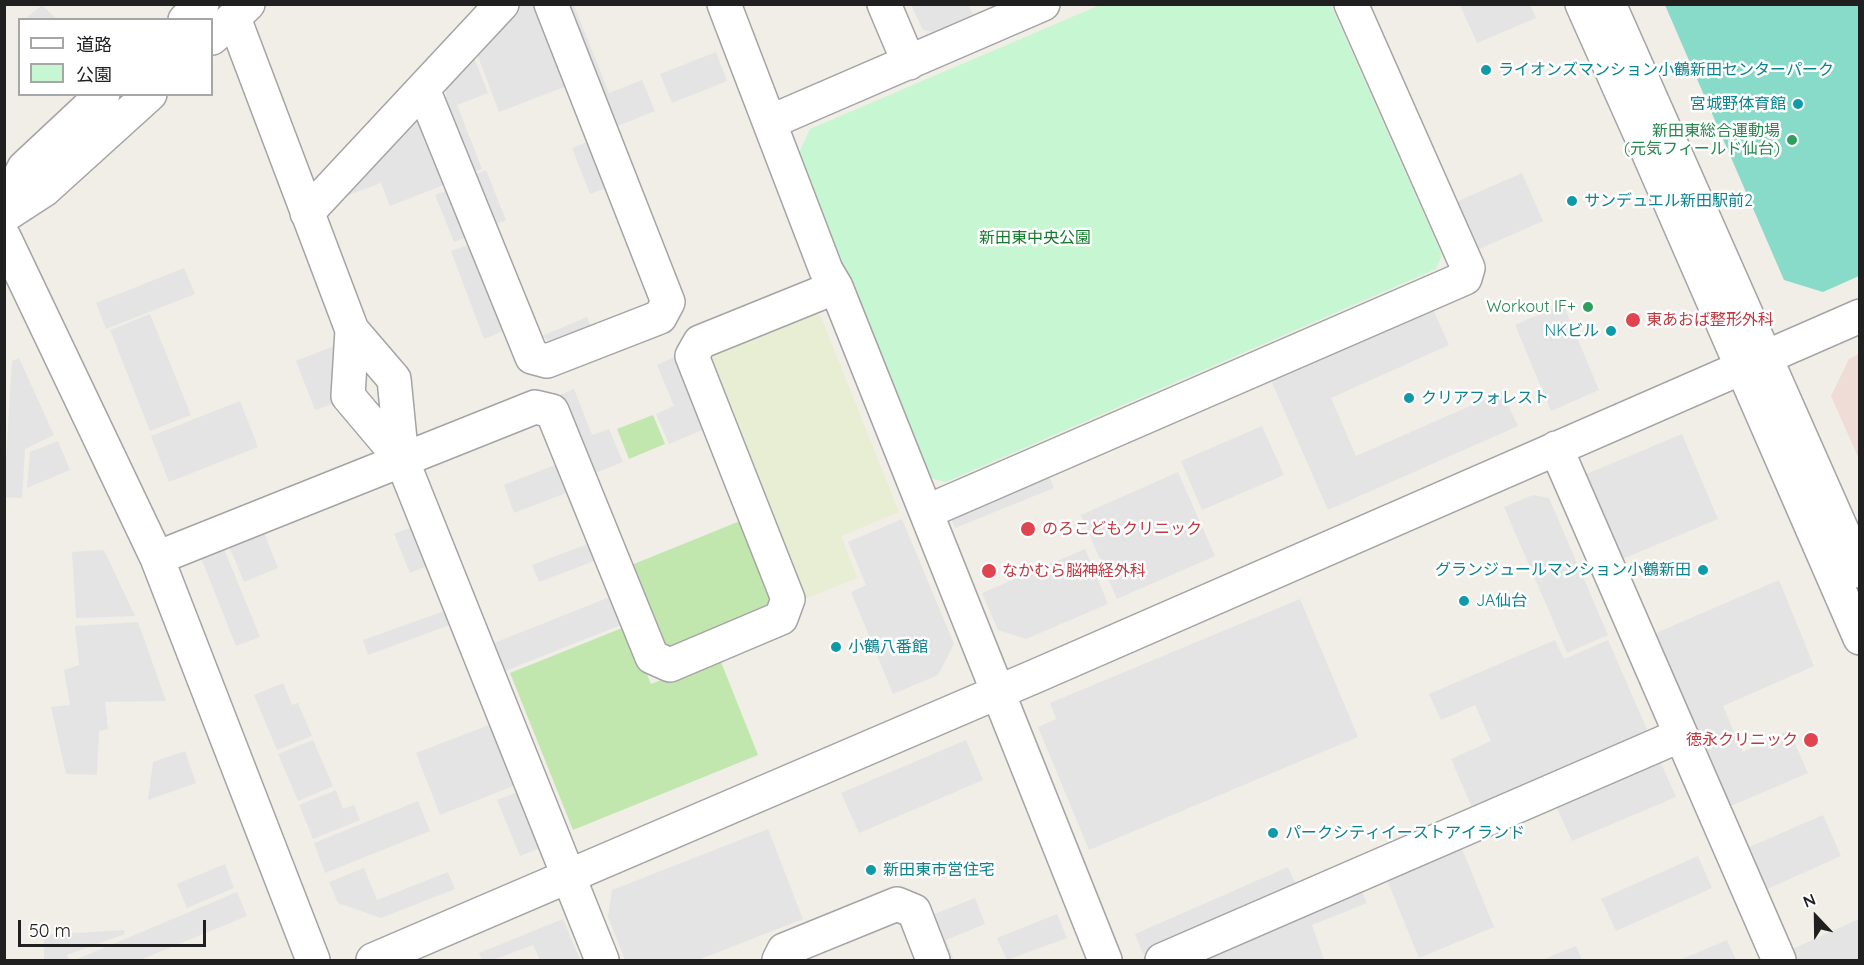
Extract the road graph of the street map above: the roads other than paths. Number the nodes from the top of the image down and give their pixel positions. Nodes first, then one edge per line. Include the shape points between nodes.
1 (202, 4) edge
2 (502, 4) edge
3 (551, 4) edge
4 (724, 4) edge
5 (884, 4) edge
6 (1351, 4) edge
7 (1582, 4) edge
8 (1609, 4) edge
9 (1040, 5) edge
10 (188, 18) edge
11 (231, 20) edge
12 (909, 63) junction
13 (423, 89) junction
14 (101, 96) edge
15 (148, 96) edge
16 (770, 122) junction
17 (4, 207) edge
18 (307, 213) junction
19 (4, 216) edge
20 (4, 237) edge
21 (836, 287) junction
22 (1860, 316) edge
23 (352, 330) junction
24 (1753, 362) junction
25 (1556, 448) junction
26 (402, 460) junction
27 (926, 512) junction
28 (157, 558) junction
29 (1860, 571) edge
30 (1860, 638) edge
31 (998, 692) junction
32 (1681, 735) junction
33 (569, 876) junction
34 (313, 960) edge
35 (373, 960) edge
36 (602, 960) edge
37 (779, 960) edge
38 (933, 960) edge
39 (1105, 960) edge
40 (1162, 960) edge
41 (1779, 960) edge

1 - 10 street
2 - 13 street
3 - 13 street via 668,302 660,317 547,361 532,357
4 - 16 street
5 - 12 street
6 - 27 street via 1468,268 1465,278
7 - 24 street via 1645,145
8 - 24 street
9 - 12 street
11 - 18 street
12 - 16 street
13 - 18 street
14 - 17 street via 24,168
15 - 19 street via 44,190
16 - 21 street
18 - 23 street
20 - 28 street
21 - 26 street via 700,342 692,356 788,599 781,618 669,665 652,657 552,411 535,407
21 - 27 street
22 - 24 street
23 - 26 street via 394,379
23 - 26 street via 348,396
24 - 25 street
24 - 29 street
24 - 30 street
25 - 31 street
25 - 32 street
26 - 28 street
26 - 33 street
27 - 31 street
28 - 34 street
31 - 33 street
31 - 39 street
32 - 40 street
32 - 41 street
33 - 35 street
33 - 36 street
37 - 38 street via 784,950 897,904 914,911

